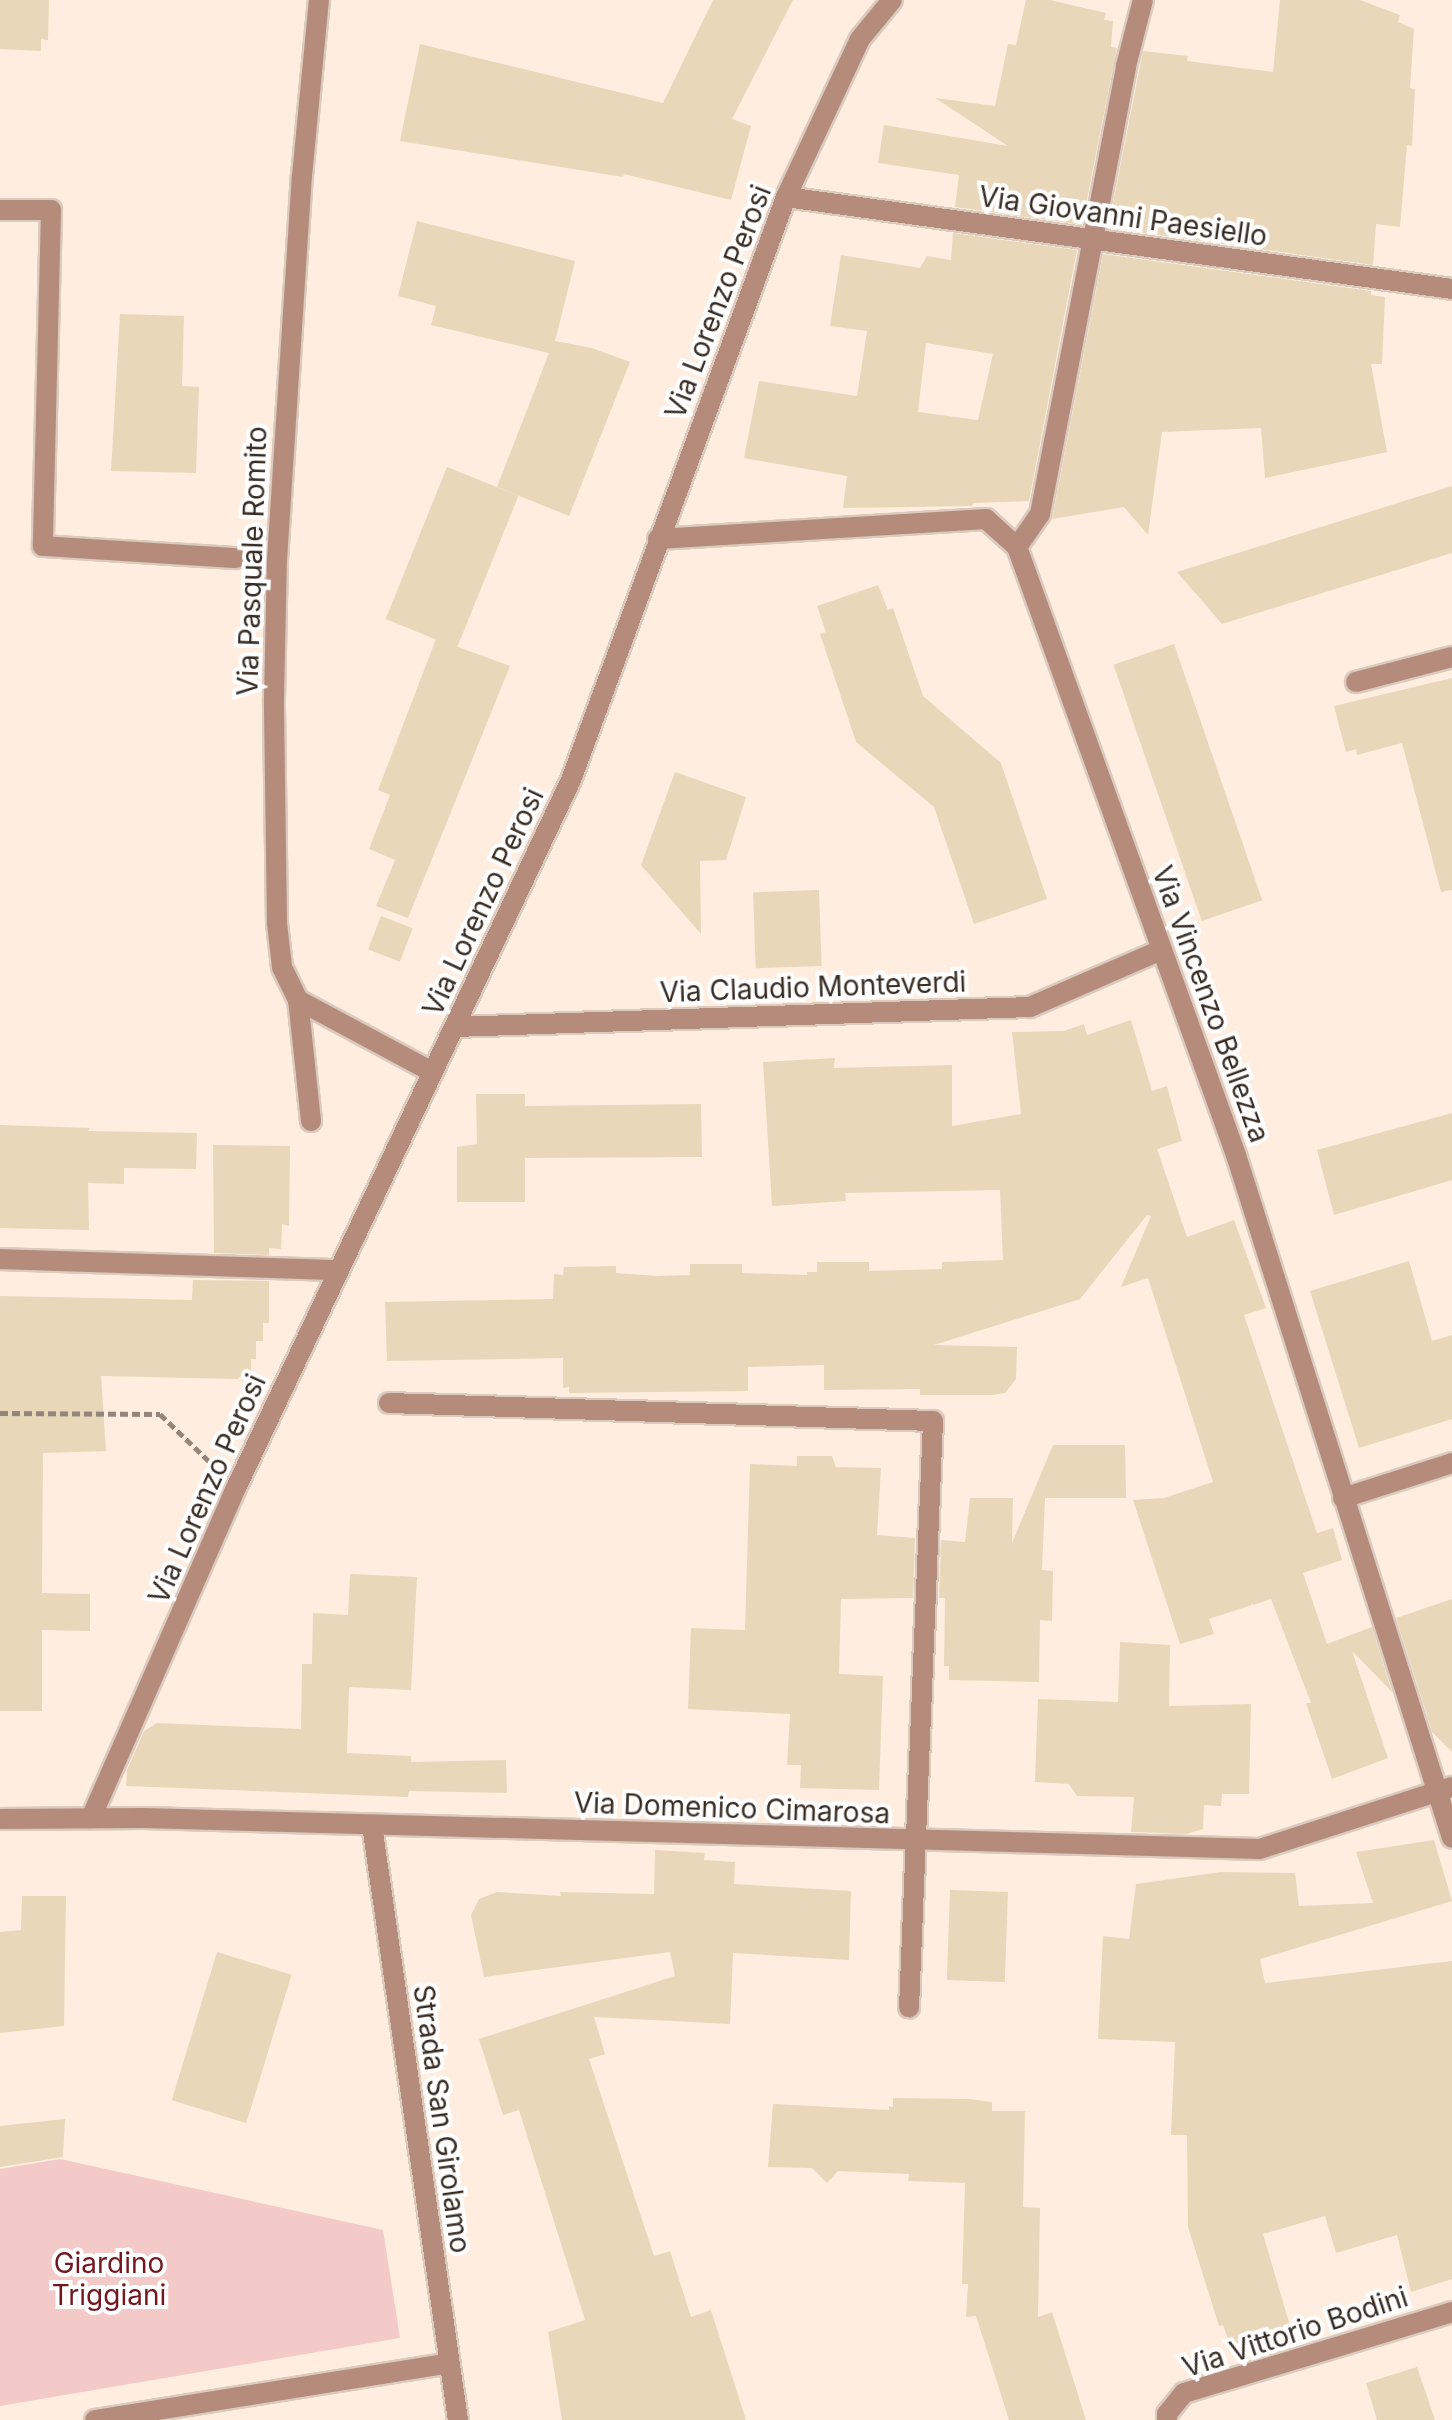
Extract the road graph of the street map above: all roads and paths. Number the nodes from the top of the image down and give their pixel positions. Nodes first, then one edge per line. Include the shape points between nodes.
1 (319, 0) edge
2 (892, 0) edge
3 (1143, 0) edge
4 (786, 197) junction
5 (0, 210) edge
6 (1095, 239) junction
7 (1452, 289) edge
8 (658, 539) junction
9 (1017, 547) junction
10 (236, 558) dead end
11 (1452, 657) edge
12 (1356, 682) dead end
13 (1161, 950) junction
14 (298, 1000) junction
15 (455, 1027) junction
16 (432, 1072) junction
17 (311, 1121) dead end
18 (0, 1259) edge
19 (338, 1270) junction
20 (389, 1403) dead end
21 (0, 1413) edge
22 (1452, 1463) edge
23 (236, 1488) junction
24 (1343, 1498) junction
25 (1445, 1789) edge
26 (91, 1818) junction
27 (0, 1819) edge
28 (372, 1825) junction
29 (1452, 1838) edge
30 (918, 1841) junction
31 (909, 2008) dead end
32 (1452, 2312) edge
33 (449, 2363) junction
34 (95, 2420) edge
35 (458, 2420) edge
36 (1167, 2420) edge

1 - 14 street, Via Pasquale Romito via 298,237 274,668 277,923 282,967
2 - 4 street, Via Lorenzo Perosi via 860,39
3 - 6 street
4 - 6 street, Via Giovanni Paesiello
4 - 8 street, Via Lorenzo Perosi
5 - 10 street via 51,210 43,546
6 - 7 street, Via Giovanni Paesiello
6 - 9 street via 1040,514
8 - 9 street, Via Vincenzo Bellezza via 986,519
8 - 15 street, Via Lorenzo Perosi via 571,780
9 - 13 street, Via Vincenzo Bellezza
11 - 12 street
13 - 15 street, Via Claudio Monteverdi via 1030,1007
13 - 24 street, Via Vincenzo Bellezza via 1236,1155
14 - 16 street
14 - 17 street, Via Pasquale Romito
15 - 16 street, Via Lorenzo Perosi
16 - 19 street, Via Lorenzo Perosi
18 - 19 street
19 - 23 street, Via Lorenzo Perosi
20 - 30 street via 933,1421
21 - 23 path via 160,1414
22 - 24 street
23 - 26 street, Via Lorenzo Perosi
24 - 25 street, Via Vincenzo Bellezza
25 - 29 street, Via Vincenzo Bellezza
25 - 30 street, Via Domenico Cimarosa via 1260,1849
26 - 27 street, Via Domenico Cimarosa
26 - 28 street, Via Domenico Cimarosa
28 - 30 street, Via Domenico Cimarosa
28 - 33 street, Strada San Girolamo
30 - 31 street
32 - 36 street, Via Vittorio Bodini via 1184,2393
33 - 34 street
33 - 35 street, Strada San Girolamo

